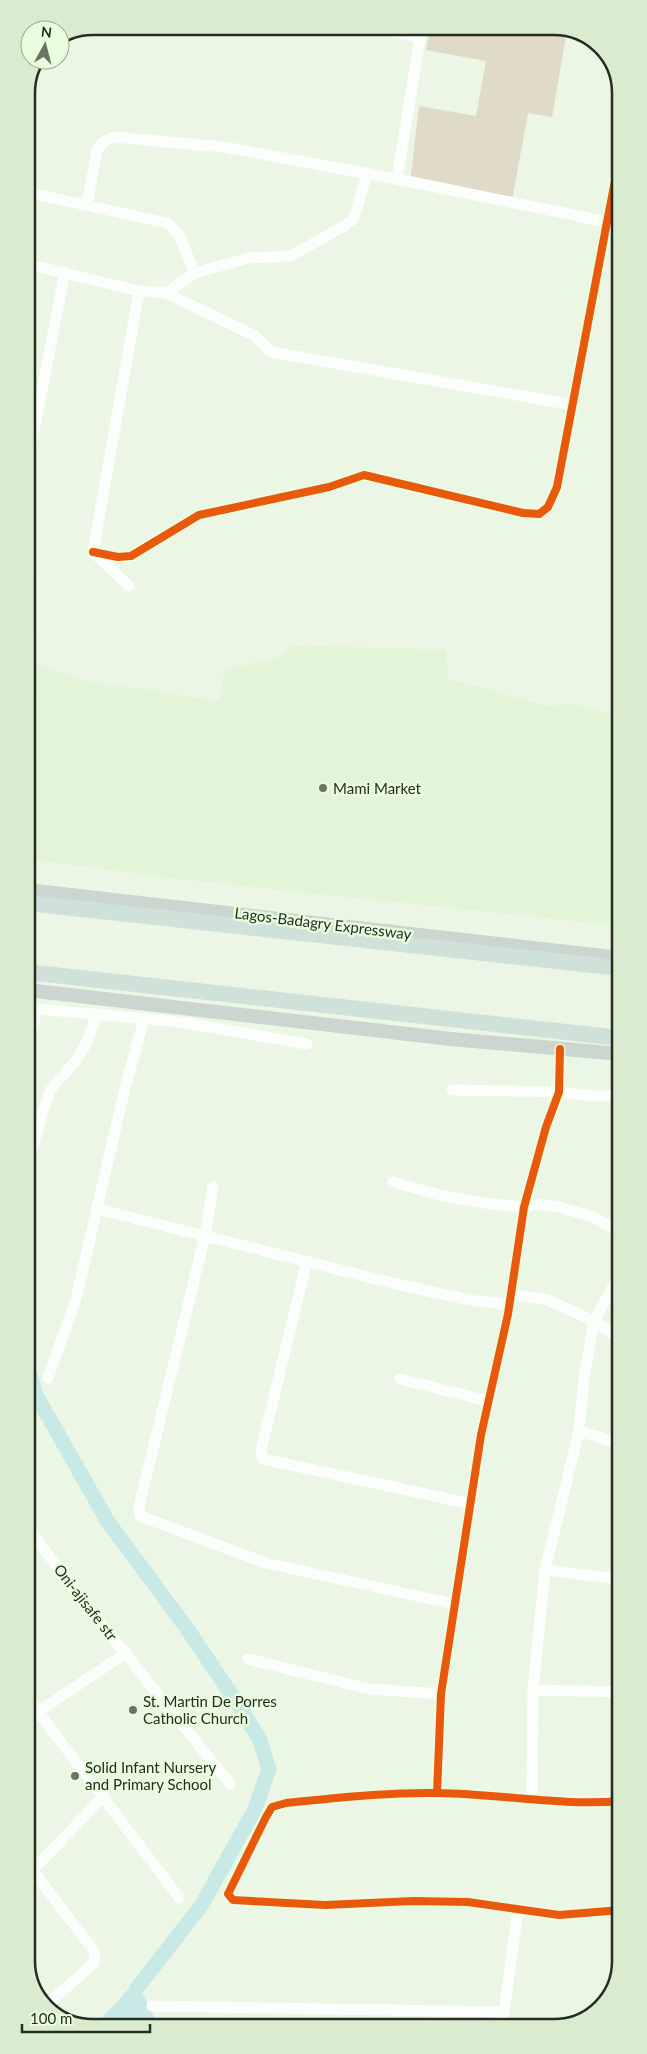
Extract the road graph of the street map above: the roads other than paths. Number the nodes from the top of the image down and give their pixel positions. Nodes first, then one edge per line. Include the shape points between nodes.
1 (421, 35) edge
2 (367, 173) junction
3 (398, 179) junction
4 (35, 194) edge
5 (612, 196) edge
6 (87, 204) junction
7 (607, 222) junction
8 (35, 266) edge
9 (65, 272) junction
10 (195, 273) junction
11 (139, 291) junction
12 (166, 294) junction
13 (574, 405) junction
14 (35, 425) edge
15 (93, 552) junction
16 (129, 586) dead end
17 (35, 891) edge
18 (35, 904) edge
19 (612, 957) edge
20 (612, 967) edge
21 (35, 973) edge
22 (35, 991) edge
23 (35, 1008) edge
24 (96, 1015) junction
25 (144, 1019) junction
26 (612, 1037) edge
27 (307, 1044) dead end
28 (560, 1048) junction
29 (612, 1053) edge
30 (452, 1090) dead end
31 (559, 1092) junction
32 (612, 1095) edge
33 (35, 1140) edge
34 (393, 1182) dead end
35 (213, 1187) dead end
36 (524, 1207) junction
37 (97, 1209) junction
38 (612, 1228) edge
39 (205, 1236) junction
40 (307, 1261) junction
41 (612, 1288) edge
42 (510, 1299) junction
43 (594, 1321) junction
44 (612, 1333) edge
45 (48, 1378) dead end
46 (400, 1379) dead end
47 (488, 1401) junction
48 (579, 1430) junction
49 (612, 1441) edge
50 (472, 1504) junction
51 (35, 1536) edge
52 (545, 1570) junction
53 (612, 1578) edge
54 (454, 1604) junction
55 (126, 1653) junction
56 (248, 1660) dead end
57 (533, 1690) junction
58 (612, 1692) edge
59 (441, 1694) junction
60 (35, 1706) edge
61 (39, 1711) junction
62 (35, 1715) edge
63 (230, 1784) dead end
64 (437, 1793) junction
65 (104, 1796) junction
66 (532, 1800) junction
67 (612, 1801) edge
68 (35, 1868) edge
69 (35, 1879) edge
70 (179, 1898) dead end
71 (518, 1911) junction
72 (612, 1911) edge
73 (52, 2000) dead end
74 (152, 2006) dead end
75 (455, 2019) edge
76 (502, 2019) edge

1 - 3 street
2 - 3 street
2 - 6 street via 224,147 113,137 102,143 97,151
2 - 10 street via 353,219 303,250 282,257 249,258
3 - 7 street
4 - 6 street
5 - 7 street
6 - 10 street via 167,223 178,233
7 - 13 street
8 - 9 street
9 - 11 street
9 - 14 street
10 - 12 street
11 - 12 street
11 - 15 street
12 - 13 street via 255,336 271,352
13 - 15 street via 554,498 539,514 523,513 364,475 329,487 199,515 131,556
15 - 16 street
17 - 19 main road, Lagos-Badagry Expressway
18 - 20 highway, Lagos-Badagry Expressway
21 - 26 highway
22 - 28 main road
23 - 24 street
24 - 25 street
24 - 33 street via 91,1036 82,1051 49,1093
25 - 27 street
25 - 37 street
28 - 29 main road
28 - 31 street
30 - 31 street
31 - 32 street
31 - 36 street
34 - 36 street via 443,1196
35 - 39 street
36 - 38 street via 537,1204 568,1210 593,1217
36 - 42 street
37 - 39 street
37 - 45 street via 76,1299
39 - 40 street
39 - 54 street via 139,1506 140,1516 266,1563
40 - 42 street via 475,1301
40 - 50 street via 262,1450 263,1459
41 - 43 street
42 - 43 street via 548,1300
42 - 47 street
43 - 44 street
43 - 48 street
46 - 47 street
47 - 50 street
48 - 49 street
48 - 52 street
50 - 54 street
51 - 55 street, Oni-ajisafe str
52 - 53 street
52 - 57 street
54 - 59 street
55 - 61 street, Oni-ajisafe str
55 - 63 street, Oni-ajisafe str
56 - 59 street via 368,1689
57 - 58 street
57 - 66 street
59 - 64 street
60 - 61 street
61 - 62 street, Oni-ajisafe str
61 - 65 street
64 - 66 street
64 - 71 street via 381,1794 272,1807 228,1894 233,1900 326,1905 468,1902
65 - 68 street
65 - 70 street
66 - 67 street
69 - 73 street via 95,1952 94,1963
71 - 72 street via 559,1915
71 - 76 street
74 - 75 street

